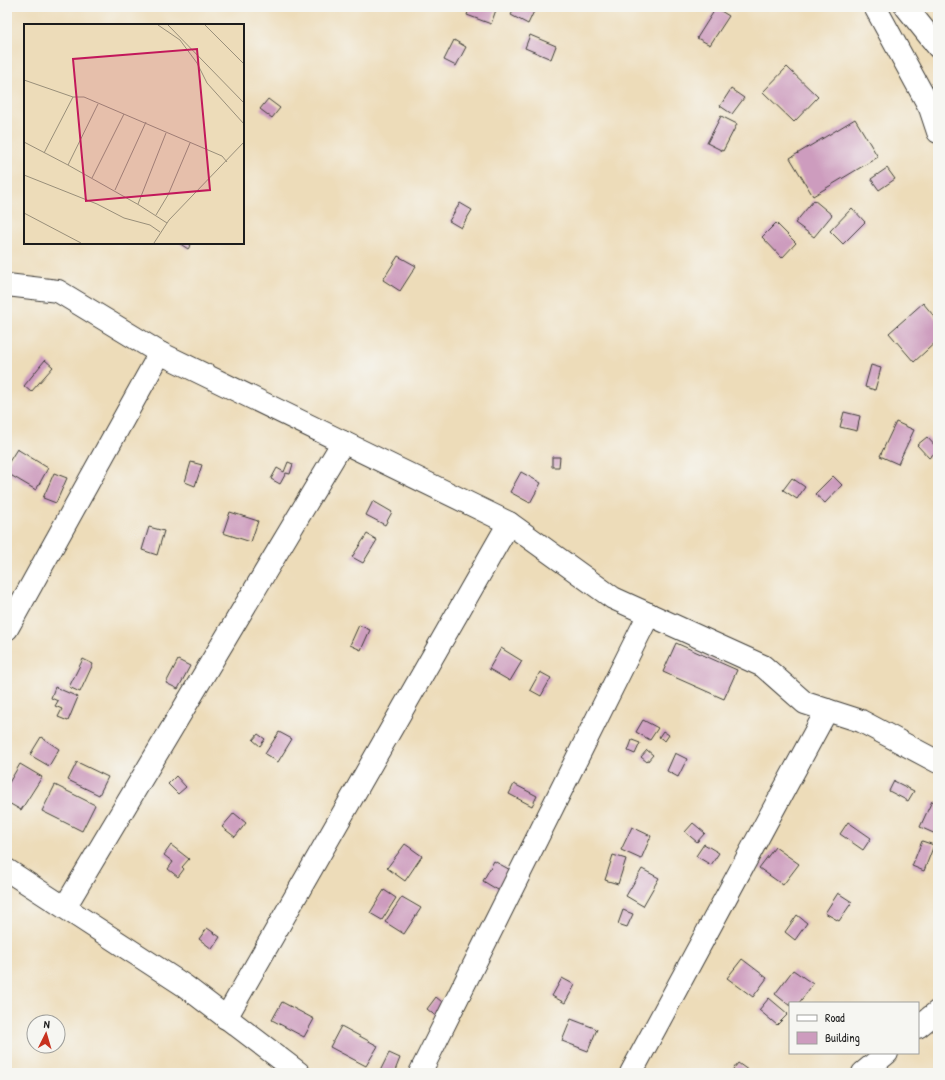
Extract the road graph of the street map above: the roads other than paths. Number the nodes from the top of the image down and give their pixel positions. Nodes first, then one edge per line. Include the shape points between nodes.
1 (875, 7) edge
2 (906, 7) edge
3 (938, 47) edge
4 (938, 132) edge
5 (7, 286) edge
6 (160, 353) junction
7 (343, 442) junction
8 (509, 523) junction
9 (649, 614) junction
10 (7, 629) edge
11 (827, 710) junction
12 (938, 762) edge
13 (7, 870) edge
14 (65, 907) junction
15 (938, 1011) edge
16 (226, 1018) junction
17 (919, 1026) edge
18 (886, 1054) edge
19 (299, 1073) edge
20 (420, 1073) edge
21 (631, 1073) edge
22 (863, 1073) edge

1 - 4 street via 930,108
2 - 3 street
5 - 6 street via 58,291
6 - 7 street
6 - 10 street
7 - 8 street
7 - 14 street
8 - 9 street via 613,598
8 - 16 street
9 - 11 street via 763,666 805,703
9 - 20 street
11 - 12 street via 861,721
11 - 21 street
13 - 14 street
14 - 16 street via 185,986
15 - 17 street
16 - 19 street
18 - 22 street

